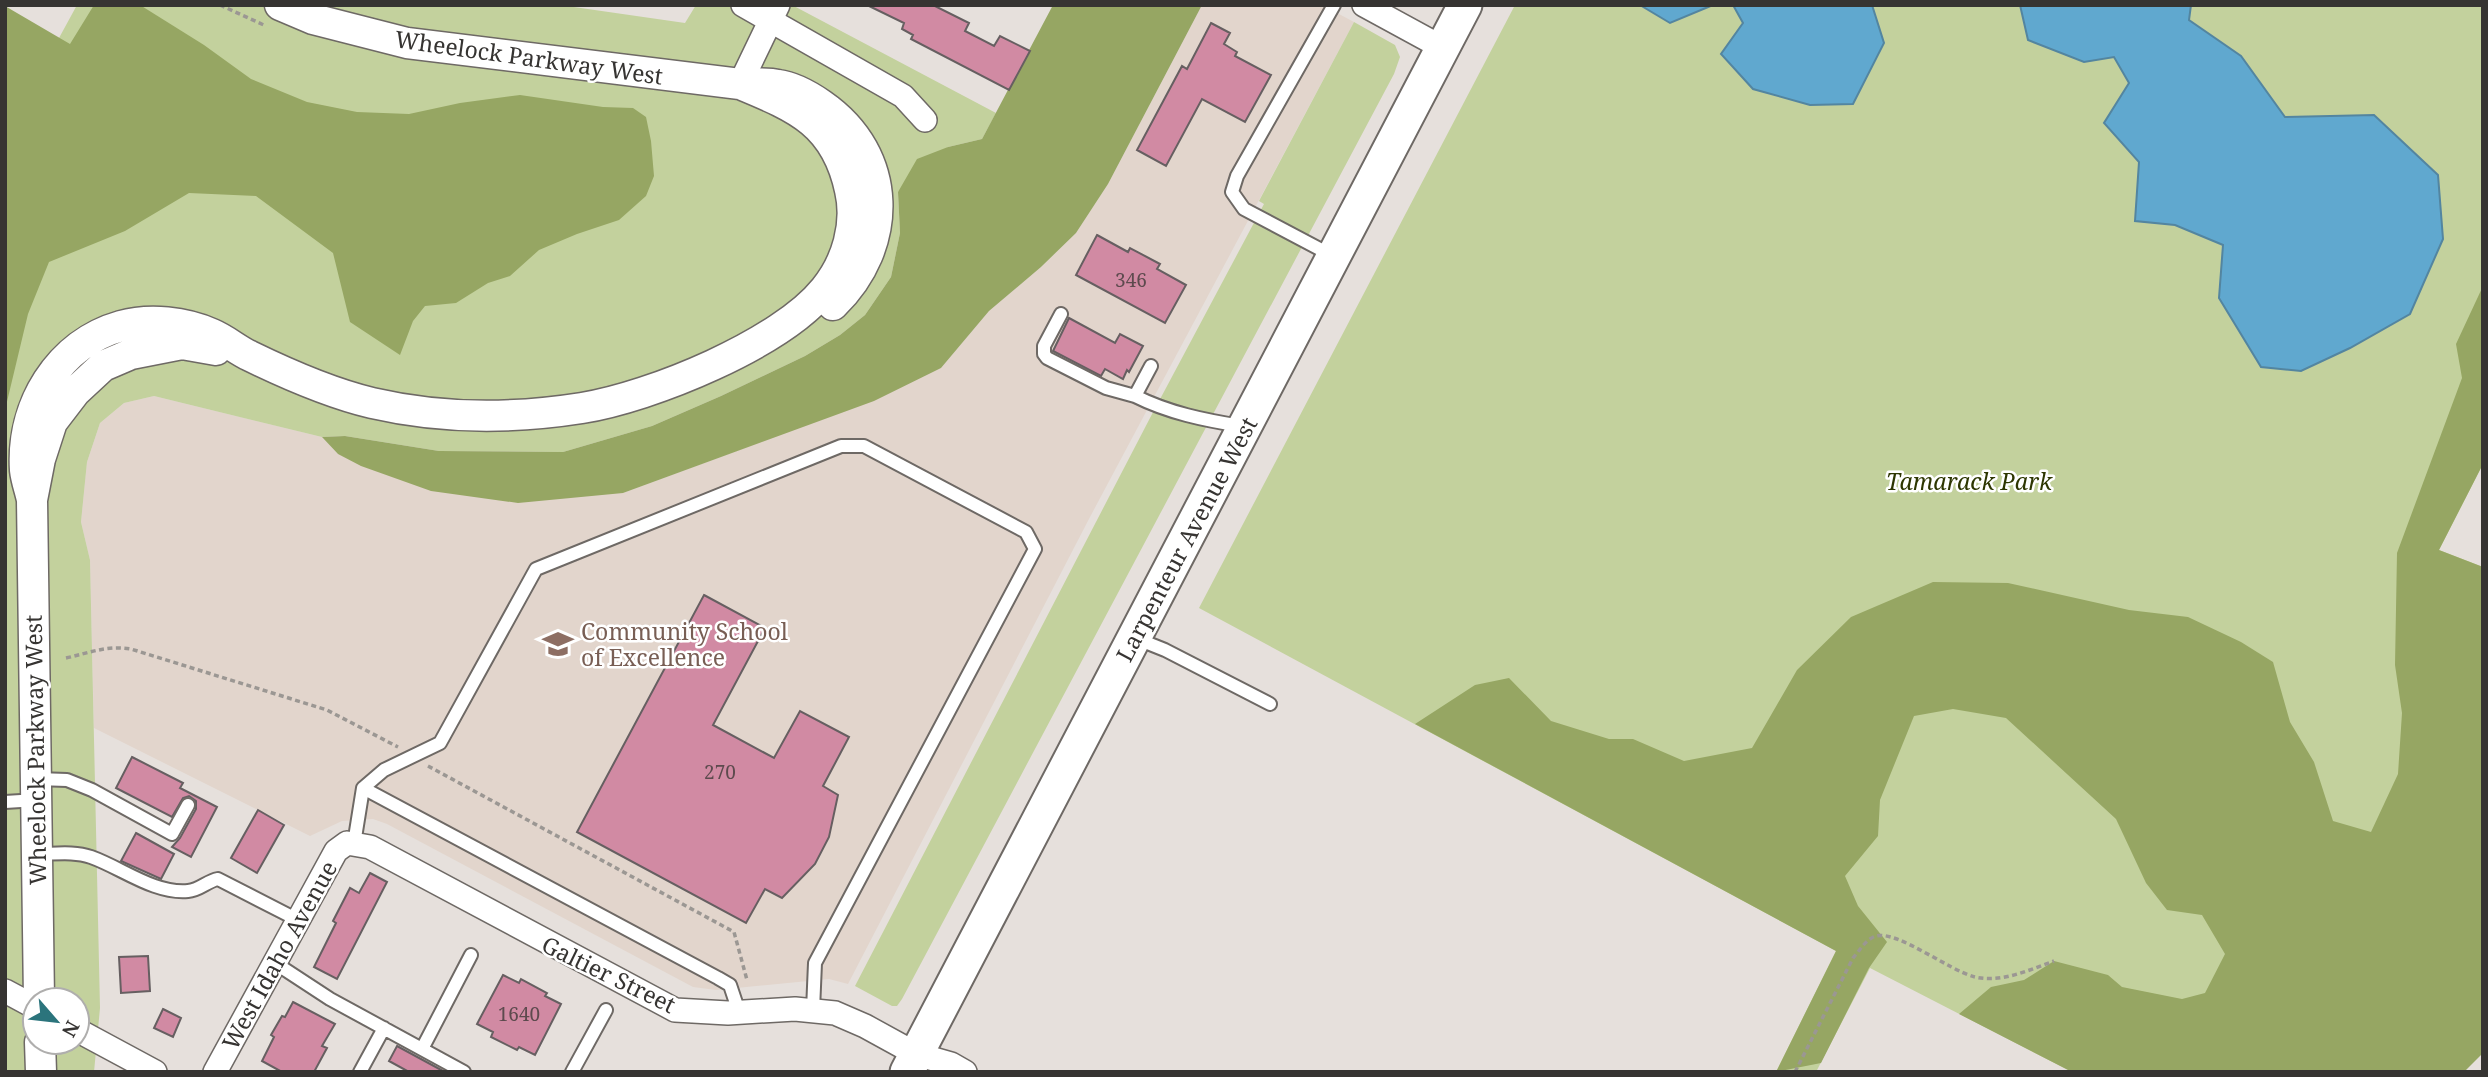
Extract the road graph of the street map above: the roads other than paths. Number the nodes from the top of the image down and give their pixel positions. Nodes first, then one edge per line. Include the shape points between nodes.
1 (280, 5) edge
2 (743, 5) edge
3 (1334, 5) edge
4 (1364, 5) edge
5 (1465, 5) edge
6 (775, 13) edge
7 (1443, 48) junction
8 (740, 84) junction
9 (925, 120) dead end
10 (1333, 257) junction
11 (1061, 314) dead end
12 (1150, 366) dead end
13 (1135, 396) junction
14 (1245, 427) junction
15 (1135, 638) junction
16 (1270, 704) dead end
17 (363, 788) junction
18 (37, 789) junction
19 (5, 802) edge
20 (188, 805) dead end
21 (350, 843) junction
22 (37, 854) junction
23 (298, 920) junction
24 (471, 955) dead end
25 (275, 963) junction
26 (39, 986) edge
27 (5, 991) edge
28 (21, 1000) edge
29 (606, 1010) dead end
30 (813, 1010) junction
31 (739, 1012) junction
32 (384, 1028) junction
33 (91, 1038) edge
34 (422, 1049) junction
35 (911, 1063) edge
36 (155, 1072) edge
37 (215, 1072) edge
38 (360, 1072) edge
39 (464, 1072) edge
40 (572, 1072) edge
41 (965, 1072) edge

1 - 8 street, Wheelock Parkway West via 313,19 407,43
2 - 6 street
3 - 10 lane via 1232,192 1244,209
4 - 7 street
5 - 7 main road, Larpenteur Avenue West
6 - 8 street
6 - 9 street via 903,96
7 - 10 main road, Larpenteur Avenue West
8 - 18 street, Wheelock Parkway West via 802,112 828,138 841,158 854,207 851,235 839,269 824,291 780,330 708,367 636,395 584,407 450,416 371,403 247,355 182,344 131,354 103,366 75,391 52,422 32,500
10 - 14 main road, Larpenteur Avenue West
11 - 13 lane via 1044,354 1106,388
12 - 13 lane
13 - 14 lane via 1184,415
14 - 15 main road, Larpenteur Avenue West
15 - 16 lane
15 - 35 main road, Larpenteur Avenue West
17 - 21 lane
17 - 30 lane via 384,770 440,743 536,569 841,446 864,446 1027,532 1035,550 816,963
17 - 31 lane via 730,985
18 - 19 lane
18 - 20 lane via 67,780 172,834
18 - 22 street, Wheelock Parkway West
21 - 23 street, West Idaho Avenue via 336,851
21 - 31 street, Galtier Street via 370,847 675,1010
22 - 23 lane via 79,853 162,888 187,891 218,878
22 - 26 street, Wheelock Parkway West
23 - 25 street, West Idaho Avenue
24 - 34 lane
25 - 32 lane
25 - 37 street, West Idaho Avenue
27 - 28 street
29 - 40 lane
30 - 31 street, Galtier Street
30 - 35 street, Galtier Street via 835,1013 865,1026
32 - 34 lane
32 - 38 lane
33 - 36 street
34 - 39 lane
35 - 41 street, Galtier Street via 951,1064

